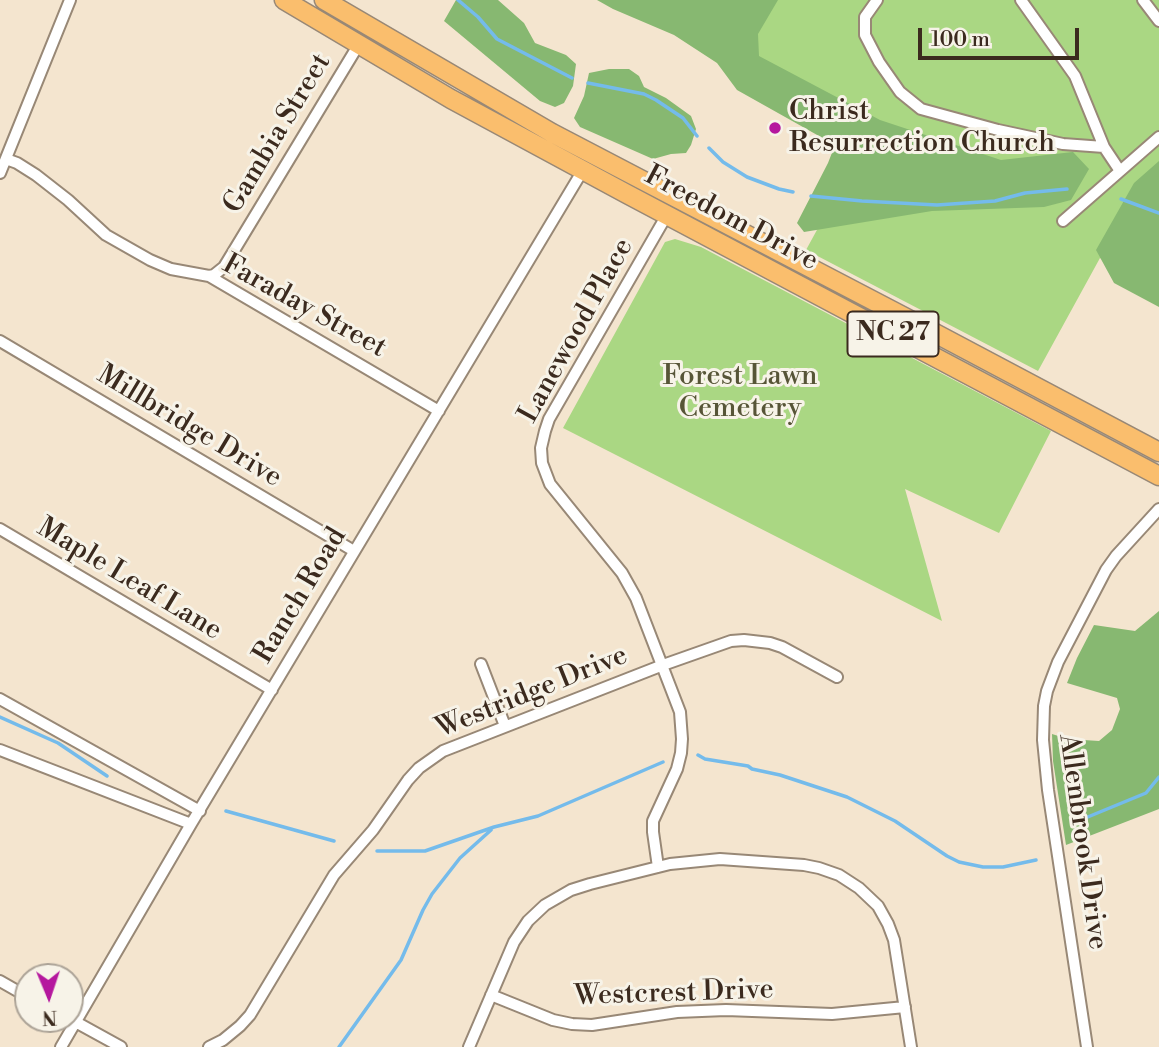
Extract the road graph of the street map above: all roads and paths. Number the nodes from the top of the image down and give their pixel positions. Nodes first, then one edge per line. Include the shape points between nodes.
1 (70, 0) edge
2 (284, 0) edge
3 (324, 0) edge
4 (877, 0) edge
5 (1021, 0) edge
6 (1143, 0) edge
7 (1159, 21) edge
8 (359, 44) junction
9 (1159, 137) edge
10 (1104, 147) junction
11 (6, 159) junction
12 (583, 170) junction
13 (1120, 171) junction
14 (0, 173) edge
15 (677, 198) junction
16 (667, 215) junction
17 (1063, 221) dead end
18 (209, 276) junction
19 (876, 325) junction
20 (0, 341) edge
21 (1007, 371) junction
22 (439, 411) junction
23 (1159, 453) edge
24 (1159, 476) edge
25 (1159, 509) edge
26 (0, 529) edge
27 (354, 551) junction
28 (481, 664) dead end
29 (663, 665) junction
30 (837, 677) dead end
31 (272, 690) junction
32 (0, 699) edge
33 (505, 726) junction
34 (0, 750) edge
35 (200, 811) junction
36 (191, 824) junction
37 (658, 867) junction
38 (491, 995) junction
39 (84, 1001) edge
40 (905, 1007) junction
41 (84, 1027) edge
42 (121, 1047) edge
43 (209, 1047) edge
44 (469, 1047) edge
45 (911, 1047) edge
46 (1087, 1047) edge

1 - 11 street
2 - 8 main road, Freedom Drive / NC 27
3 - 15 main road, Freedom Drive / NC 27 via 544,128
4 - 10 street via 865,18 864,35 900,92 921,109 1063,144
5 - 10 street via 1075,76
6 - 7 street
8 - 12 main road, Freedom Drive / NC 27
8 - 18 street, Gambia Street via 224,267
9 - 13 street
10 - 13 street
11 - 14 street
11 - 18 street, Faraday Street via 36,175 106,235 171,269
12 - 16 main road, Freedom Drive / NC 27
12 - 22 street, Ranch Road
13 - 17 street
15 - 16 street, Lanewood Place
15 - 21 main road, Freedom Drive / NC 27
16 - 19 main road, Freedom Drive / NC 27
16 - 29 street, Lanewood Place via 550,419 541,448 550,484 626,580
18 - 22 street, Faraday Street
19 - 21 main road via 924,337 993,374
19 - 24 main road, Freedom Drive / NC 27
20 - 27 street, Millbridge Drive
21 - 23 main road, Freedom Drive / NC 27
22 - 27 street, Ranch Road
25 - 46 street, Allenbrook Drive via 1106,570 1058,662 1044,706 1048,790
26 - 31 street, Maple Leaf Lane
27 - 31 street, Ranch Road
28 - 33 street
29 - 30 street, Westridge Drive via 744,640 782,647
29 - 33 street, Westridge Drive
29 - 37 street, Lanewood Place via 680,712 682,739 677,769 653,821
31 - 35 street, Ranch Road
32 - 35 street
33 - 43 street, Westridge Drive via 443,751 419,768 334,875 250,1015
34 - 36 street
35 - 36 street, Ranch Road
36 - 39 street, Ranch Road
37 - 38 street via 571,890 545,905 514,942
37 - 40 street via 698,860 739,860 819,868 849,880 877,906 888,924
38 - 40 street, Westcrest Drive via 553,1020 592,1025 677,1012 832,1014
38 - 44 street
40 - 45 street
41 - 42 street

